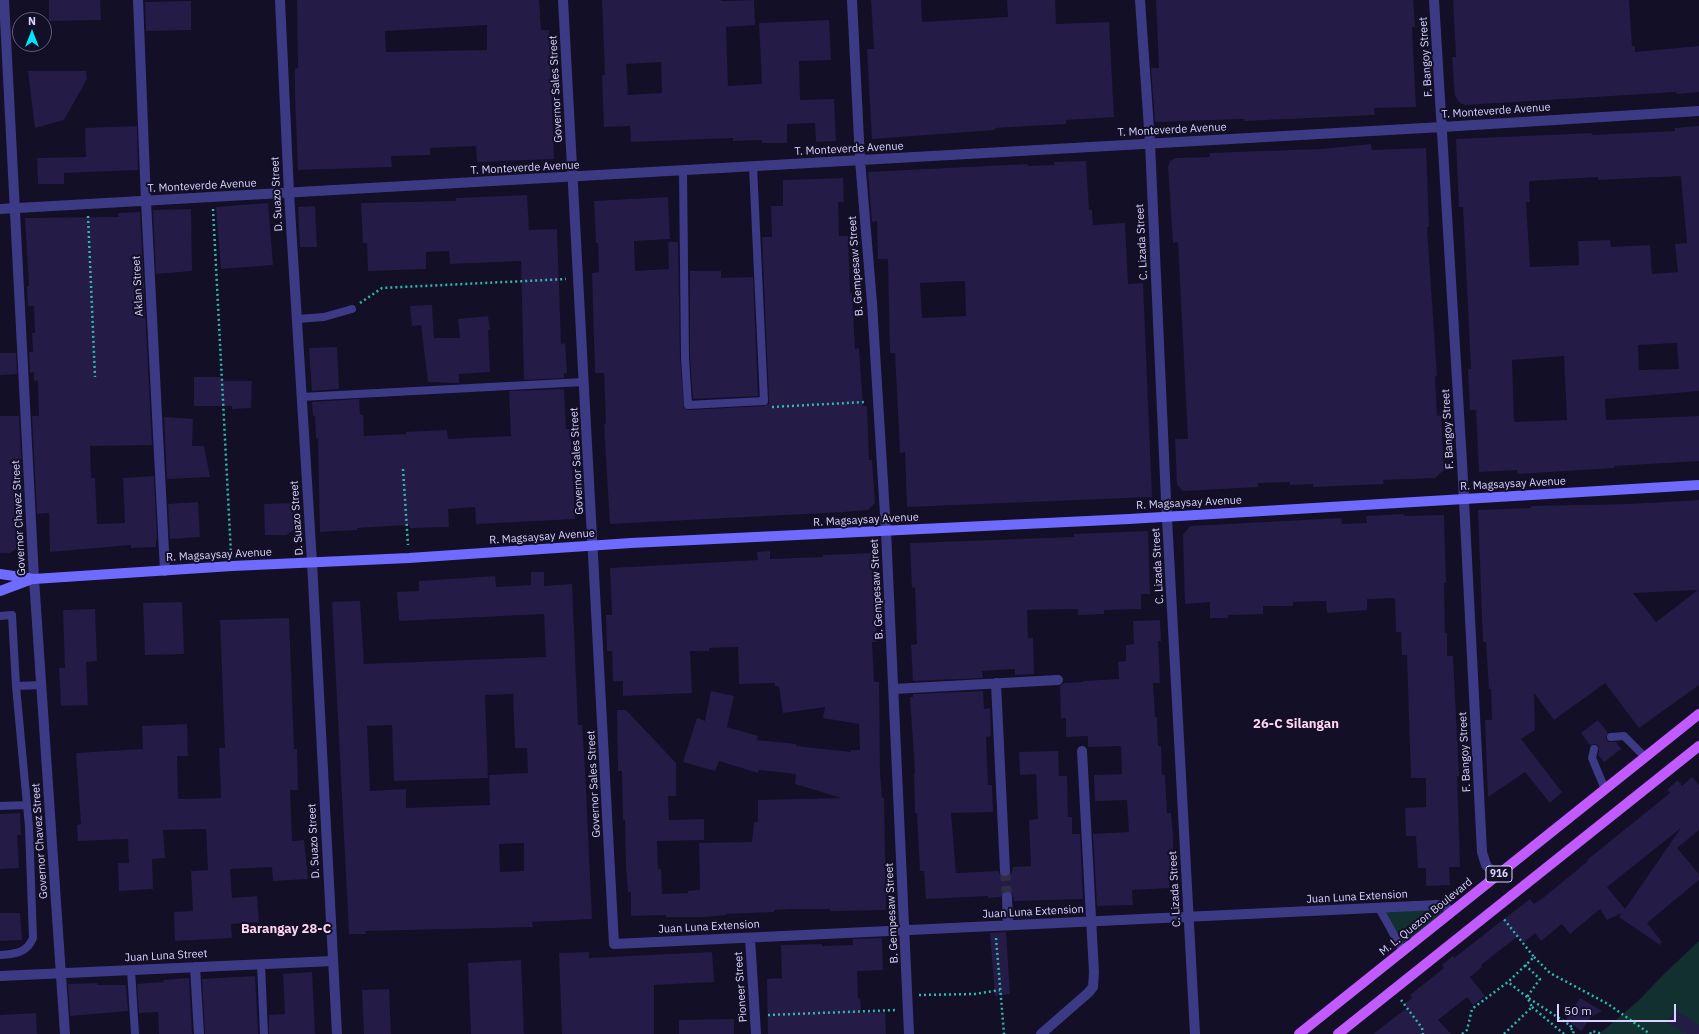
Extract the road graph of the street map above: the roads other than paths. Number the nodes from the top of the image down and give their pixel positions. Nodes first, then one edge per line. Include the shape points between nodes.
1 (4, 0) edge
2 (138, 0) edge
3 (280, 0) edge
4 (563, 0) edge
5 (852, 0) edge
6 (1140, 0) edge
7 (1434, 0) edge
8 (1699, 111) edge
9 (1442, 127) junction
10 (1150, 143) junction
11 (860, 160) junction
12 (753, 166) junction
13 (683, 170) junction
14 (572, 177) junction
15 (289, 193) junction
16 (146, 201) junction
17 (16, 208) junction
18 (0, 209) edge
19 (352, 309) road end
20 (297, 319) junction
21 (584, 382) junction
22 (301, 397) junction
23 (1699, 485) edge
24 (1464, 499) junction
25 (1167, 517) junction
26 (886, 531) junction
27 (593, 546) junction
28 (312, 562) junction
29 (165, 571) junction
30 (0, 574) edge
31 (34, 579) junction
32 (0, 591) edge
33 (0, 616) edge
34 (1058, 680) dead end
35 (996, 683) junction
36 (41, 685) junction
37 (16, 686) junction
38 (894, 689) junction
39 (1699, 714) edge
40 (1612, 737) dead end
41 (1699, 746) edge
42 (1594, 750) dead end
43 (1082, 751) dead end
44 (1645, 757) junction
45 (1605, 788) junction
46 (27, 805) junction
47 (0, 806) edge
48 (1005, 870) tunnel mouth
49 (1496, 876) junction
50 (1006, 897) tunnel mouth
51 (1379, 908) junction
52 (1450, 912) junction
53 (1189, 917) junction
54 (1091, 921) junction
55 (1008, 925) junction
56 (905, 930) junction
57 (750, 938) junction
58 (614, 944) joint
59 (1403, 951) junction
60 (0, 955) edge
61 (333, 961) junction
62 (261, 964) junction
63 (195, 967) junction
64 (130, 970) junction
65 (62, 973) junction
66 (0, 976) edge
67 (66, 1034) edge
68 (135, 1034) edge
69 (199, 1034) edge
70 (264, 1034) edge
71 (337, 1034) edge
72 (756, 1034) edge
73 (909, 1034) edge
74 (1041, 1034) edge
75 (1195, 1034) edge
76 (1299, 1034) edge
77 (1338, 1034) edge

1 - 17 street, Governor Chavez Street
2 - 16 street, Aklan Street
3 - 15 street, D. Suazo Street
4 - 14 street, Governor Sales Street
5 - 11 street, B. Gempesaw Street
6 - 10 street, C. Lizada Street
7 - 9 street, F. Bangoy Street
8 - 9 street, T. Monteverde Avenue
9 - 10 street, T. Monteverde Avenue
9 - 24 street, F. Bangoy Street
10 - 11 street, T. Monteverde Avenue
10 - 25 street, C. Lizada Street
11 - 12 street, T. Monteverde Avenue
11 - 26 street, B. Gempesaw Street
12 - 13 street, T. Monteverde Avenue
12 - 13 lane via 764,401 688,405
13 - 14 street, T. Monteverde Avenue
14 - 15 street, T. Monteverde Avenue
14 - 21 street, Governor Sales Street
15 - 16 street, T. Monteverde Avenue
15 - 20 street, D. Suazo Street
16 - 17 street, T. Monteverde Avenue
16 - 29 street, Aklan Street
17 - 18 street, T. Monteverde Avenue
17 - 31 street, Governor Chavez Street
19 - 20 lane via 324,317
20 - 22 street, D. Suazo Street
21 - 22 lane
21 - 27 street, Governor Sales Street
22 - 28 street, D. Suazo Street
23 - 24 main road, R. Magsaysay Avenue
24 - 25 main road, R. Magsaysay Avenue
24 - 49 street, F. Bangoy Street via 1482,852 1486,865
25 - 26 main road, R. Magsaysay Avenue
25 - 53 street, C. Lizada Street
26 - 27 main road, R. Magsaysay Avenue
26 - 38 street, B. Gempesaw Street
27 - 28 main road, R. Magsaysay Avenue
27 - 58 street, Governor Sales Street
28 - 29 main road, R. Magsaysay Avenue
28 - 61 street, D. Suazo Street
29 - 31 main road, R. Magsaysay Avenue
30 - 31 main road, R. Magsaysay Avenue
31 - 32 main road, R. Magsaysay Avenue
31 - 36 street, Governor Chavez Street
33 - 37 lane via 12,615
34 - 35 street
35 - 38 street
35 - 48 street
36 - 37 lane
36 - 65 street, Governor Chavez Street
37 - 46 lane
38 - 56 street, B. Gempesaw Street
39 - 44 main road, M. L. Quezon Boulevard / 916
40 - 44 lane via 1624,736
41 - 77 main road, 916
42 - 45 lane via 1592,758
43 - 54 street
44 - 45 main road, M. L. Quezon Boulevard / 916
45 - 49 main road, M. L. Quezon Boulevard / 916
46 - 47 lane
46 - 60 lane via 32,938 30,945 24,950 16,954
49 - 52 main road, M. L. Quezon Boulevard / 916
50 - 55 street
51 - 52 street, Juan Luna Extension via 1437,905 1445,906
51 - 53 street, Juan Luna Extension
51 - 59 lane
52 - 59 main road, M. L. Quezon Boulevard / 916
53 - 54 street, Juan Luna Extension
53 - 75 street, C. Lizada Street
54 - 55 street, Juan Luna Extension
54 - 74 street via 1093,987
55 - 56 street, Juan Luna Extension
56 - 57 street, Juan Luna Extension
56 - 73 street, B. Gempesaw Street
57 - 58 street, Juan Luna Extension
57 - 72 street, Pioneer Street
59 - 76 main road, M. L. Quezon Boulevard / 916
61 - 62 street, Juan Luna Street
61 - 71 street, D. Suazo Street
62 - 63 street, Juan Luna Street
62 - 70 lane
63 - 64 street, Juan Luna Street
63 - 69 street
64 - 65 street, Juan Luna Street
64 - 68 lane
65 - 66 street, Juan Luna Street
65 - 67 street, Governor Chavez Street

